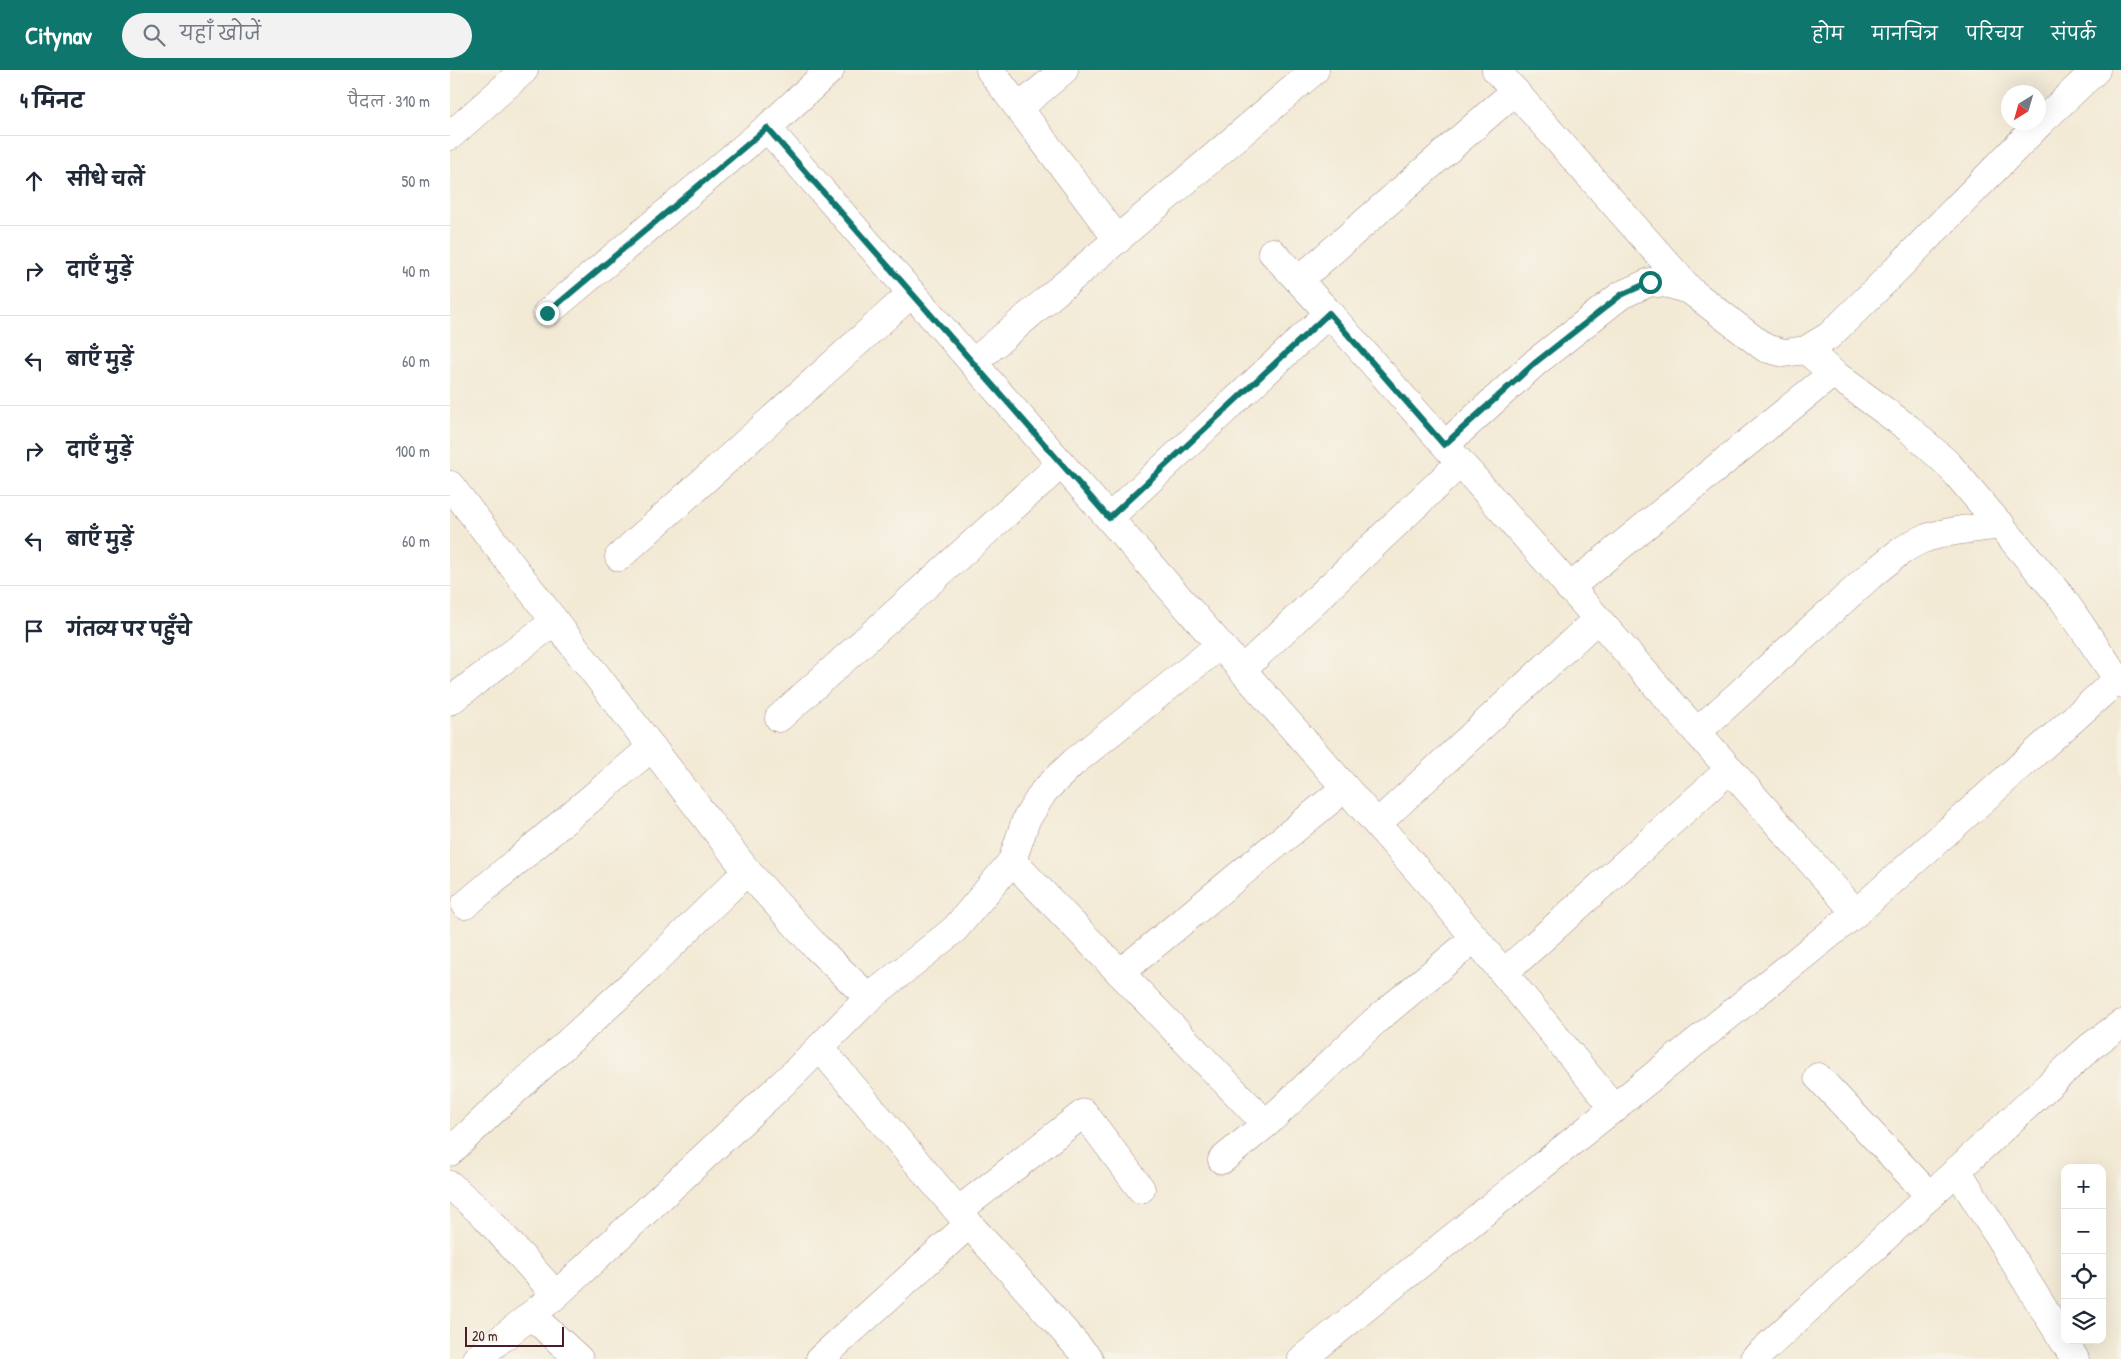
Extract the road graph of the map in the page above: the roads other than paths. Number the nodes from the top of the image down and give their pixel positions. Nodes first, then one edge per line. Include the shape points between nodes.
1 (524, 70) edge
2 (830, 70) edge
3 (990, 70) edge
4 (1064, 70) edge
5 (1316, 70) edge
6 (1496, 70) edge
7 (2096, 70) edge
8 (1515, 91) junction
9 (1019, 108) junction
10 (767, 128) junction
11 (450, 136) edge
12 (1118, 240) junction
13 (1272, 252) dead end
14 (1299, 280) junction
15 (1691, 291) junction
16 (912, 293) junction
17 (547, 313) dead end
18 (1329, 313) junction
19 (1806, 350) junction
20 (973, 363) junction
21 (1834, 373) junction
22 (1452, 454) junction
23 (1061, 464) junction
24 (451, 487) edge
25 (1109, 518) junction
26 (2001, 525) junction
27 (619, 556) dead end
28 (1569, 588) junction
29 (1597, 619) junction
30 (555, 621) junction
31 (1220, 645) junction
32 (1242, 670) junction
33 (2119, 681) edge
34 (450, 701) edge
35 (779, 718) dead end
36 (1697, 732) junction
37 (652, 747) junction
38 (1730, 769) junction
39 (1345, 788) junction
40 (1377, 824) junction
41 (1012, 861) junction
42 (747, 871) junction
43 (465, 905) dead end
44 (1856, 912) junction
45 (1475, 938) junction
46 (1120, 973) junction
47 (1504, 973) junction
48 (869, 998) junction
49 (2121, 1024) edge
50 (820, 1048) junction
51 (1818, 1077) dead end
52 (1615, 1109) junction
53 (1266, 1124) junction
54 (450, 1152) edge
55 (1222, 1160) dead end
56 (1957, 1170) junction
57 (450, 1185) edge
58 (1141, 1189) dead end
59 (1930, 1196) junction
60 (963, 1218) junction
61 (556, 1295) junction
62 (531, 1315) junction
63 (476, 1359) edge
64 (579, 1359) edge
65 (820, 1359) edge
66 (1089, 1359) edge
67 (1302, 1359) edge
68 (1754, 1359) edge
69 (2075, 1359) edge

1 - 11 street
2 - 10 street
3 - 9 street
4 - 9 street
5 - 12 street
6 - 8 street
7 - 19 street via 1876,291 1829,336
8 - 14 street
8 - 15 street
9 - 12 street
10 - 16 street
10 - 17 street
12 - 20 street
13 - 14 street
14 - 18 street
15 - 19 street via 1765,348 1784,353
15 - 22 street via 1650,282 1621,295 1536,362
16 - 20 street
16 - 27 street
18 - 22 street
18 - 25 street
19 - 21 street
20 - 23 street
21 - 26 street via 1908,428 1949,465
21 - 28 street
22 - 28 street
22 - 32 street
23 - 25 street
23 - 35 street
24 - 30 street
25 - 31 street
26 - 33 street via 2062,598
26 - 36 street via 1946,533 1920,541 1897,555
28 - 29 street
29 - 36 street
29 - 40 street
30 - 34 street
30 - 37 street
31 - 32 street
31 - 41 street via 1074,762 1044,790 1026,820
32 - 39 street
33 - 44 street
36 - 38 street
37 - 42 street
37 - 43 street
38 - 44 street
38 - 47 street
39 - 40 street
39 - 46 street
40 - 45 street
41 - 46 street
41 - 48 street via 955,928
42 - 48 street via 815,946
42 - 54 street via 635,981
44 - 52 street
45 - 47 street
45 - 53 street via 1375,1021
46 - 53 street
47 - 52 street
48 - 50 street
49 - 56 street via 2090,1047
50 - 60 street
50 - 61 street
51 - 59 street
52 - 67 street
53 - 55 street
56 - 59 street
56 - 69 street
57 - 61 street via 485,1216
58 - 60 street via 1084,1113
59 - 68 street
60 - 65 street
60 - 66 street
61 - 62 street
62 - 63 street
62 - 64 street

